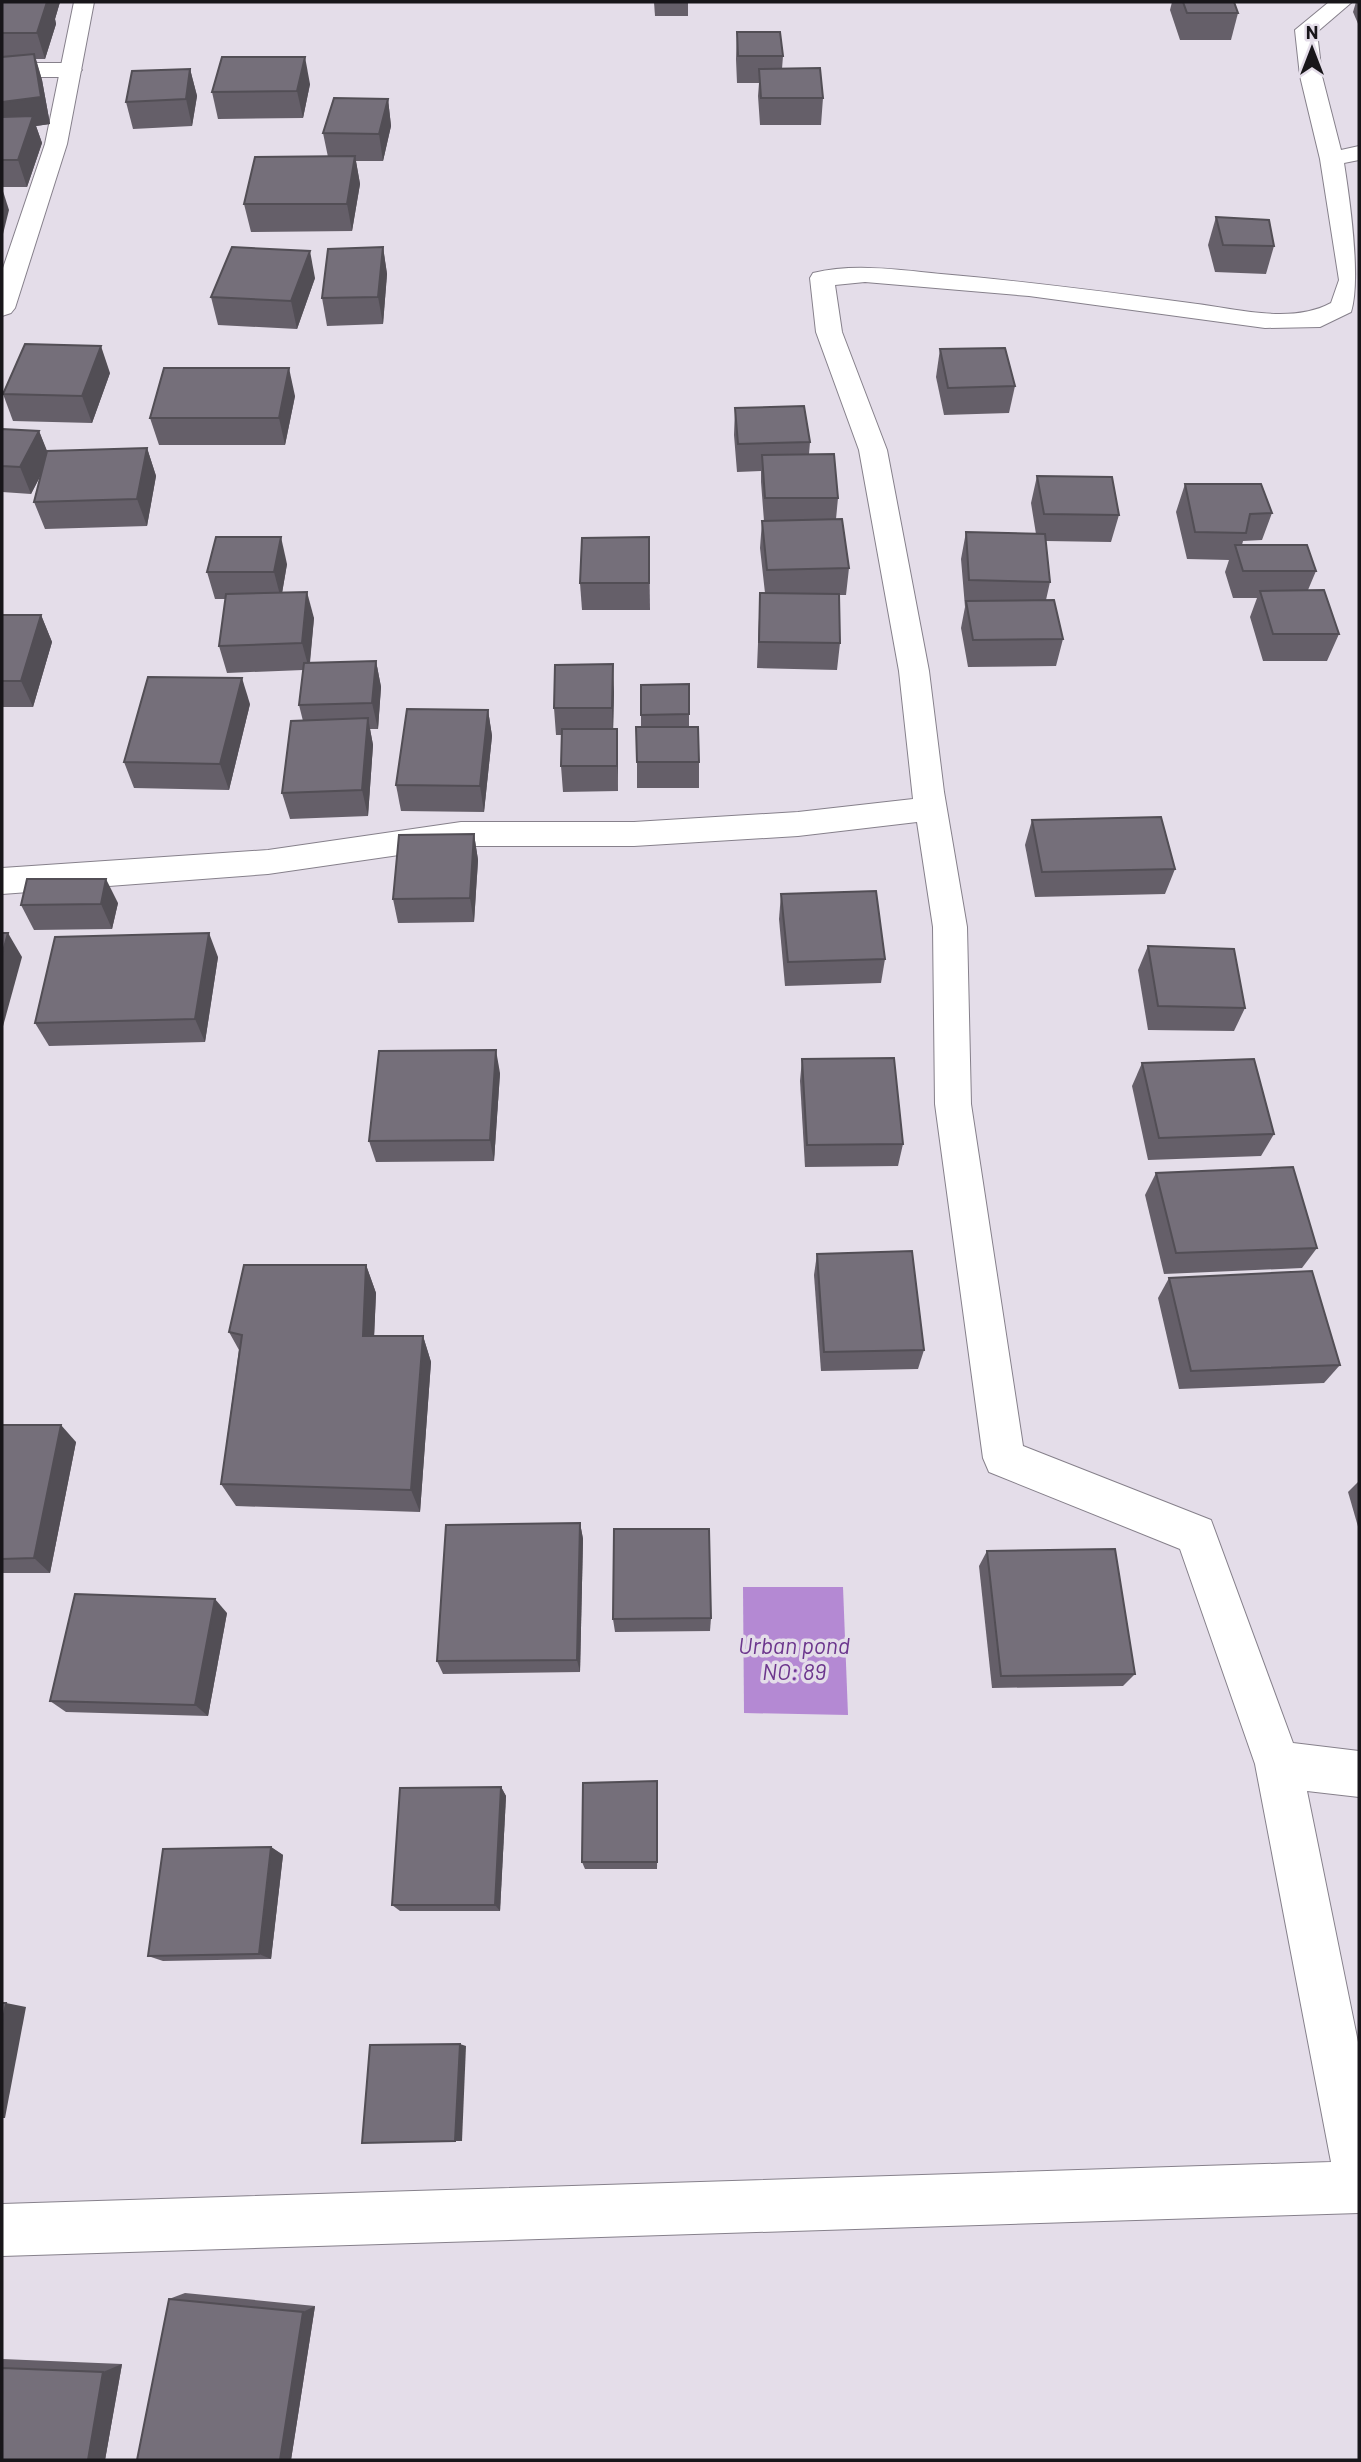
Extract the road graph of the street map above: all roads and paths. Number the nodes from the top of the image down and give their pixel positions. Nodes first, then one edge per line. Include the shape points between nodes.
1 (84, 2) edge
2 (1342, 2) edge
3 (71, 70) junction
4 (2, 71) edge
5 (1345, 156) edge
6 (2, 308) edge
7 (930, 809) junction
8 (2, 881) edge
9 (1278, 1764) junction
10 (1359, 1774) edge
11 (1359, 2172) edge
12 (1359, 2187) edge
13 (2, 2230) edge

1 - 3 street
2 - 5 street via 1306,30 1311,76
3 - 4 street
3 - 6 street via 56,144
5 - 7 street via 1351,280 1342,307 1320,319 1265,320 1029,289 879,276 822,278 829,332 873,450 914,671
7 - 8 street via 798,824 648,833 461,834 268,862
7 - 9 street via 950,927 953,1104 1004,1458 1196,1535
9 - 10 street
9 - 11 street
12 - 13 street

